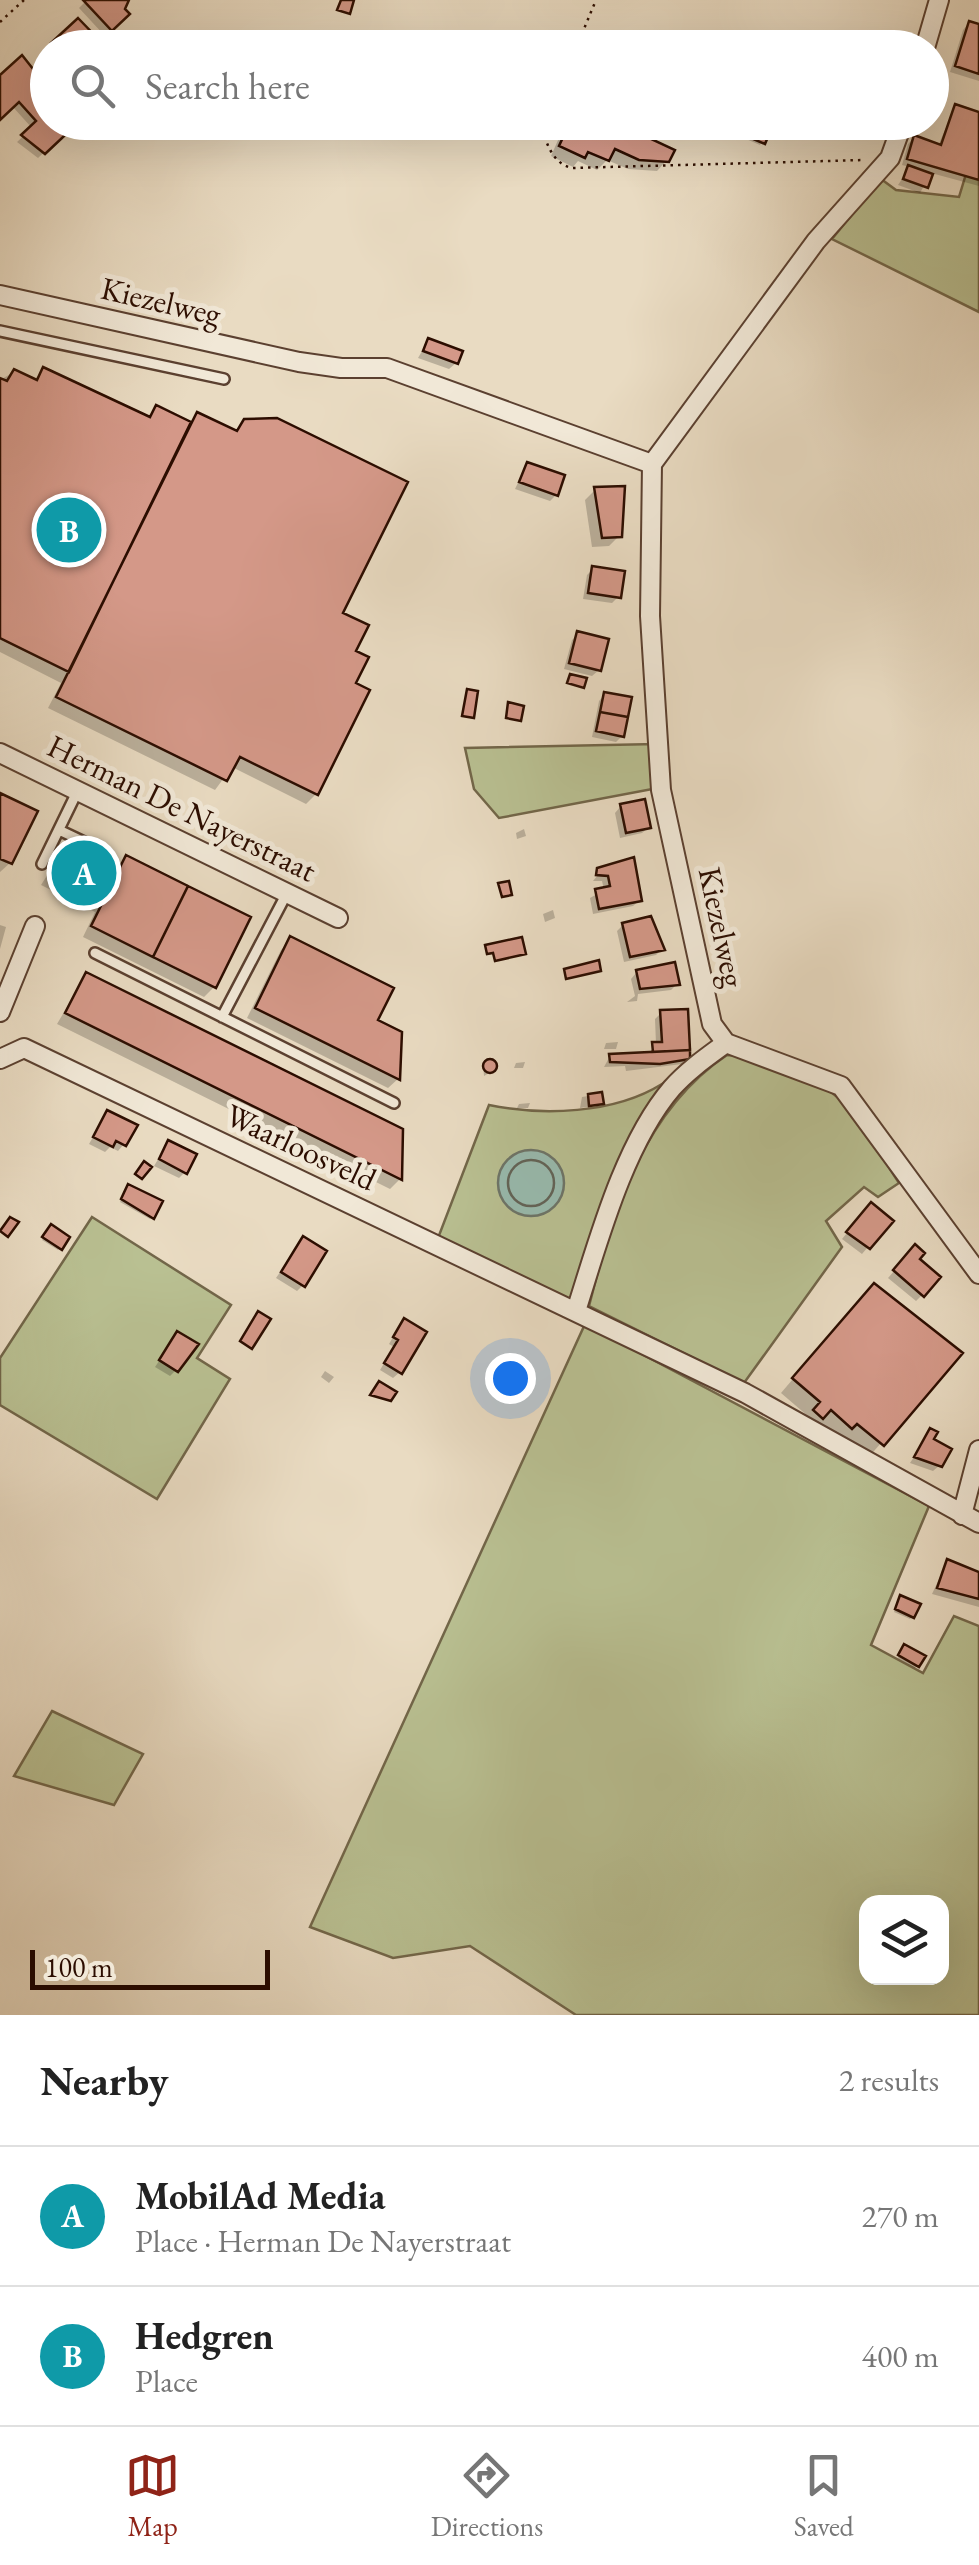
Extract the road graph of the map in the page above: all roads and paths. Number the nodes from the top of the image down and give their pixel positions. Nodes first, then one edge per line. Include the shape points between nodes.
1 (24, 0) edge
2 (596, 0) edge
3 (938, 0) edge
4 (0, 22) edge
5 (584, 30) edge
6 (930, 30) edge
7 (547, 140) edge
8 (896, 140) edge
9 (890, 158) junction
10 (0, 295) edge
11 (0, 331) edge
12 (224, 380) dead end
13 (652, 464) junction
14 (0, 752) edge
15 (78, 790) junction
16 (59, 830) junction
17 (98, 849) dead end
18 (42, 864) dead end
19 (287, 893) junction
20 (338, 918) dead end
21 (35, 926) dead end
22 (94, 953) dead end
23 (0, 1012) edge
24 (222, 1017) junction
25 (726, 1043) junction
26 (0, 1060) edge
27 (394, 1103) dead end
28 (979, 1274) edge
29 (576, 1311) junction
30 (979, 1450) edge
31 (971, 1519) edge

1 - 4 path
2 - 5 path
3 - 6 street
7 - 9 path via 561,165 572,168
8 - 9 street
9 - 13 street via 816,241
10 - 13 street, Kiezelweg via 300,362 386,368
11 - 12 lane
13 - 25 street, Kiezelweg via 650,616 661,790 712,1024
14 - 15 street, Herman De Nayerstraat
15 - 16 lane
15 - 19 street, Herman De Nayerstraat
16 - 17 lane
16 - 18 lane
19 - 20 street, Herman De Nayerstraat
19 - 24 lane
21 - 23 street
22 - 24 lane
24 - 27 lane
25 - 28 street via 841,1086
25 - 29 street via 672,1088 650,1119
26 - 29 street, Waarloosveld via 24,1048
29 - 31 street, Waarloosveld via 745,1392
30 - 31 street

